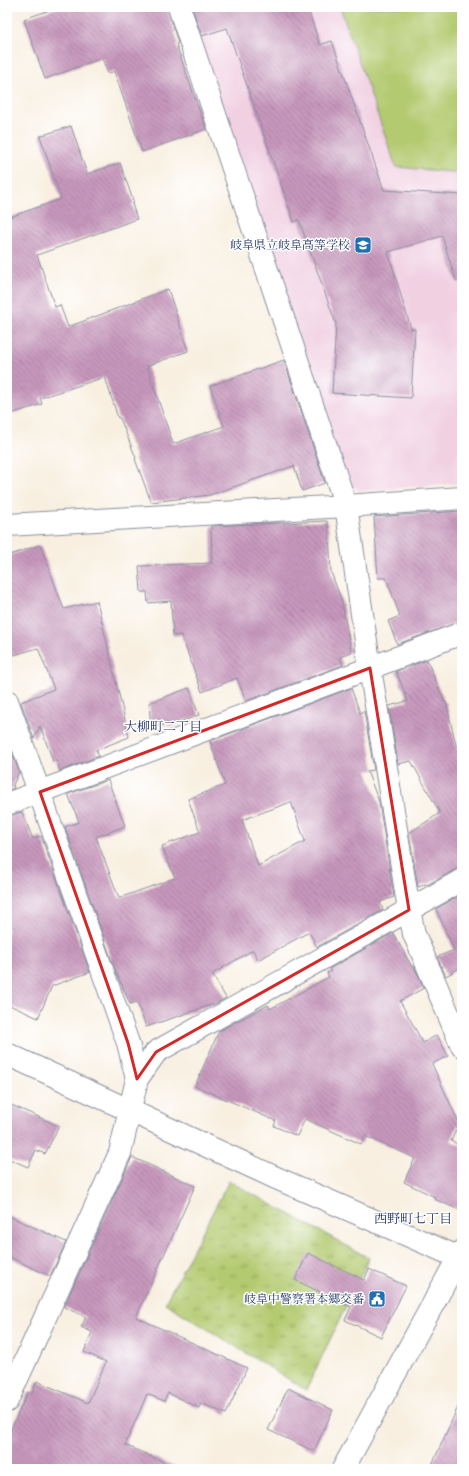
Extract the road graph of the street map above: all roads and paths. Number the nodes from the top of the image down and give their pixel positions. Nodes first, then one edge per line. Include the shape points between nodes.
1 (178, 7) edge
2 (462, 498) edge
3 (346, 506) junction
4 (7, 525) edge
5 (462, 634) edge
6 (370, 668) junction
7 (7, 701) edge
8 (40, 792) junction
9 (7, 804) edge
10 (462, 880) edge
11 (409, 910) junction
12 (462, 1046) edge
13 (7, 1054) edge
14 (137, 1079) junction
15 (130, 1110) junction
16 (461, 1256) edge
17 (7, 1401) edge
18 (343, 1469) edge

1 - 3 street
2 - 3 street
3 - 4 street
3 - 6 street
5 - 6 street
6 - 8 street
6 - 11 street
7 - 8 street
8 - 9 street
8 - 14 street via 128,1043
10 - 11 street
11 - 12 street via 414,934
11 - 14 street via 156,1052
13 - 15 street
14 - 15 street
15 - 16 street via 281,1180
15 - 17 street via 120,1153
16 - 18 street

